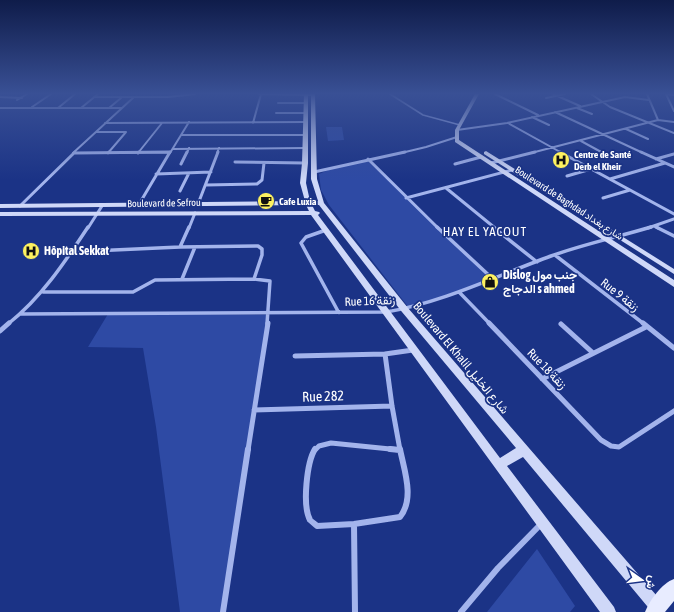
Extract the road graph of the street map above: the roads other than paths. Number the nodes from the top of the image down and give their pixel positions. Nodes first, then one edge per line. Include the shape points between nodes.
1 (189, 122) edge
2 (105, 123) joint
3 (162, 123) junction
4 (174, 123) edge
5 (225, 123) edge
6 (253, 123) joint
7 (258, 123) edge
8 (305, 123) edge
9 (312, 123) edge
10 (451, 123) edge
11 (507, 123) joint
12 (544, 123) edge
13 (576, 123) edge
14 (647, 123) edge
15 (650, 123) edge
16 (460, 125) joint
17 (549, 125) dead end
18 (626, 129) junction
19 (96, 132) junction
20 (674, 133) edge
21 (457, 134) junction
22 (181, 135) junction
23 (305, 135) junction
24 (603, 135) junction
25 (648, 139) dead end
26 (581, 140) junction
27 (553, 147) junction
28 (189, 148) junction
29 (219, 148) junction
30 (305, 148) junction
31 (173, 149) junction
32 (170, 152) junction
33 (73, 153) junction
34 (108, 153) junction
35 (138, 153) junction
36 (606, 154) dead end
37 (674, 154) edge
38 (481, 157) junction
39 (368, 159) junction
40 (656, 159) junction
41 (498, 161) junction
42 (235, 162) dead end
43 (264, 163) junction
44 (491, 163) junction
45 (665, 163) junction
46 (181, 164) dead end
47 (455, 164) dead end
48 (310, 167) junction
49 (674, 167) edge
50 (592, 169) junction
51 (512, 170) junction
52 (211, 172) junction
53 (504, 172) junction
54 (189, 173) junction
55 (156, 174) junction
56 (567, 176) dead end
57 (610, 178) junction
58 (206, 185) junction
59 (446, 188) junction
60 (630, 190) junction
61 (180, 191) dead end
62 (406, 198) junction
63 (603, 198) dead end
64 (321, 203) junction
65 (198, 204) junction
66 (308, 204) junction
67 (0, 206) edge
68 (8, 206) junction
69 (20, 206) junction
70 (102, 206) junction
71 (138, 206) junction
72 (195, 213) junction
73 (313, 213) junction
74 (328, 213) junction
75 (0, 214) edge
76 (96, 214) junction
77 (674, 214) edge
78 (674, 219) edge
79 (656, 226) junction
80 (326, 230) junction
81 (618, 236) junction
82 (674, 236) edge
83 (607, 239) junction
84 (180, 247) junction
85 (195, 247) junction
86 (70, 252) junction
87 (555, 255) junction
88 (537, 262) junction
89 (674, 272) edge
90 (182, 279) junction
91 (254, 279) junction
92 (494, 280) junction
93 (674, 284) edge
94 (43, 292) junction
95 (460, 293) junction
96 (405, 310) junction
97 (386, 312) junction
98 (339, 313) junction
99 (21, 314) junction
100 (269, 314) junction
101 (561, 324) dead end
102 (646, 327) junction
103 (1, 330) edge
104 (674, 348) edge
105 (413, 350) junction
106 (593, 353) junction
107 (385, 354) junction
108 (295, 356) dead end
109 (542, 379) junction
110 (392, 406) junction
111 (254, 410) junction
112 (674, 411) edge
113 (400, 450) junction
114 (523, 450) junction
115 (499, 465) junction
116 (542, 522) junction
117 (354, 524) junction
118 (674, 587) edge
119 (656, 610) edge
120 (223, 612) edge
121 (355, 612) edge
122 (461, 612) edge
123 (609, 612) edge

1 - 22 street
2 - 3 street
2 - 19 street
3 - 4 street
3 - 35 street
5 - 6 street
6 - 7 street
8 - 23 street, Boulevard El Khalil شارع الخليل
9 - 48 street, Boulevard El Khalil شارع الخليل
10 - 16 lane
11 - 21 street
11 - 27 street
12 - 17 street
13 - 24 street
14 - 18 street
15 - 20 street
16 - 21 street
18 - 24 street
18 - 25 street
19 - 33 street
19 - 34 street via 126,133
21 - 38 street, Boulevard de Baghdad شارع بغداد via 457,141
21 - 39 street via 426,147
21 - 41 street, Boulevard de Baghdad شارع بغداد
22 - 23 street
22 - 31 street
23 - 30 street, Boulevard El Khalil شارع الخليل
24 - 26 street
24 - 40 street
26 - 27 street
26 - 36 street
27 - 41 street
27 - 50 street
28 - 29 street
28 - 31 street
28 - 46 street
29 - 30 street
29 - 52 street
30 - 48 street, Boulevard El Khalil شارع الخليل
31 - 32 street
32 - 35 street
32 - 55 street
33 - 34 street
33 - 69 street
34 - 35 street
37 - 40 street
38 - 44 street, Boulevard de Baghdad شارع بغداد
38 - 47 street
39 - 48 street via 334,167
39 - 62 street
40 - 45 street
41 - 44 street
41 - 51 street, Boulevard de Baghdad شارع بغداد
42 - 43 street
43 - 48 street
43 - 58 street via 262,180 255,185
44 - 53 street, Boulevard de Baghdad شارع بغداد
45 - 49 street
45 - 57 street
48 - 64 street, Boulevard El Khalil شارع الخليل
48 - 66 street, Boulevard El Khalil شارع الخليل via 303,183
50 - 56 street
50 - 57 street
51 - 53 street
51 - 81 street, Boulevard de Baghdad شارع بغداد
52 - 54 street
52 - 58 street
53 - 59 street
53 - 83 street, Boulevard de Baghdad شارع بغداد
54 - 55 street
54 - 61 street
55 - 71 street
57 - 60 street
58 - 65 street
59 - 62 street
59 - 88 street
60 - 63 street
60 - 77 street
62 - 92 street
64 - 66 street, Boulevard de Sefrou
64 - 74 street, Boulevard El Khalil شارع الخليل
65 - 66 street, Boulevard de Sefrou
65 - 71 street, Boulevard de Sefrou
66 - 73 street, Boulevard El Khalil شارع الخليل
67 - 68 street, Boulevard de Sefrou
68 - 69 street, Boulevard de Sefrou
68 - 75 street
69 - 70 street, Boulevard de Sefrou
70 - 71 street, Boulevard de Sefrou
70 - 76 street
72 - 73 street, Boulevard de Sefrou
72 - 76 street, Boulevard de Sefrou
72 - 84 street
73 - 74 street, Boulevard de Sefrou
73 - 80 street, Boulevard El Khalil شارع الخليل
74 - 96 street, Boulevard El Khalil شارع الخليل
75 - 76 street, Boulevard de Sefrou
76 - 86 street
78 - 79 street
79 - 81 street, Rue 16 زنقة
79 - 82 street
80 - 97 street, Boulevard El Khalil شارع الخليل
80 - 98 street via 306,237 301,243
81 - 83 street, Rue 16 زنقة
81 - 89 street, Boulevard de Baghdad شارع بغداد
83 - 87 street, Rue 16 زنقة
83 - 93 street, Boulevard de Baghdad شارع بغداد
84 - 85 street
84 - 86 street
85 - 90 street
85 - 91 street via 260,247 262,254
86 - 94 street
87 - 88 street, Rue 16 زنقة
87 - 102 street, Rue 9 زنقة
88 - 92 street, Rue 16 زنقة
90 - 91 street
90 - 94 street via 151,281 142,289 132,292
91 - 100 street via 268,279 270,282
92 - 95 street, Rue 16 زنقة
94 - 99 street
95 - 96 street, Rue 16 زنقة
95 - 109 street, Rue 18 زنقة
96 - 97 street, Rue 16 زنقة
96 - 114 street, Boulevard El Khalil شارع الخليل
97 - 98 street, Rue 16 زنقة
97 - 105 street, Boulevard El Khalil شارع الخليل
98 - 100 street, Rue 16 زنقة
99 - 100 street, Rue 16 زنقة
99 - 103 street
100 - 111 street
101 - 106 street
102 - 104 street, Rue 9 زنقة
102 - 106 street
105 - 107 street
105 - 115 street, Boulevard El Khalil شارع الخليل
106 - 109 street
107 - 108 street
107 - 110 street
109 - 112 street, Rue 18 زنقة via 601,440 614,447 619,447
110 - 111 street, Rue 282
110 - 113 street
111 - 120 street
113 - 117 street via 408,491 405,511 400,517
113 - 117 street via 331,443 316,448 310,465 307,505 310,519 317,526
114 - 115 street
114 - 119 street, Boulevard El Khalil شارع الخليل
115 - 116 street, Boulevard El Khalil شارع الخليل
116 - 122 street
116 - 123 street, Boulevard El Khalil شارع الخليل
117 - 121 street
118 - 119 main road

